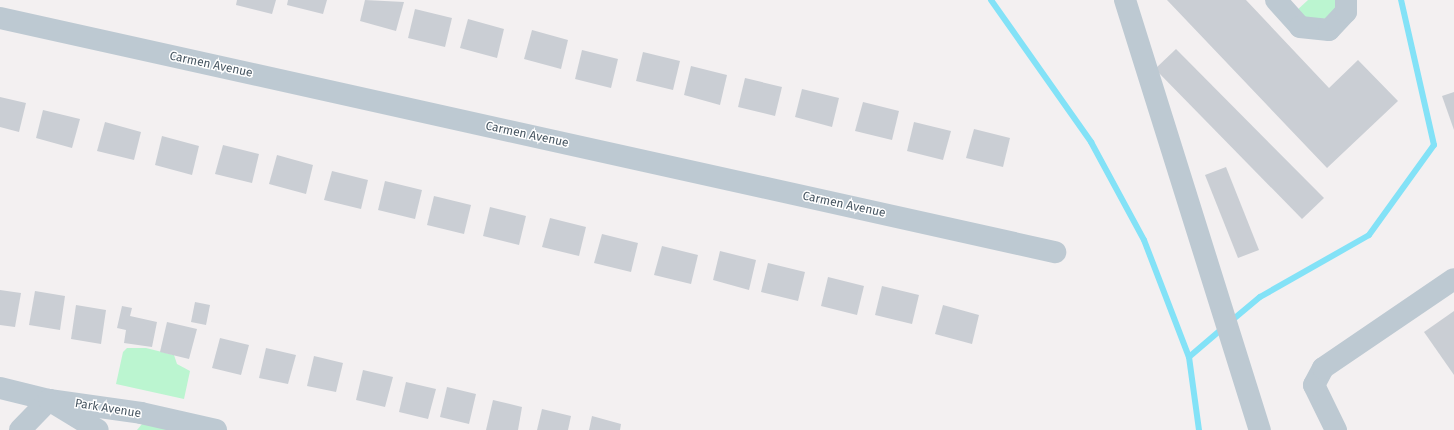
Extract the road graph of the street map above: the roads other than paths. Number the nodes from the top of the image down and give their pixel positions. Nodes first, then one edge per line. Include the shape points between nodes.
1 (1125, 0) edge
2 (1276, 0) edge
3 (1346, 0) edge
4 (0, 18) edge
5 (1055, 252) dead end
6 (1454, 278) edge
7 (0, 388) edge
8 (49, 400) junction
9 (20, 430) edge
10 (98, 430) edge
11 (216, 430) edge
12 (1260, 430) edge
13 (1336, 430) edge

1 - 12 street
2 - 3 street via 1300,27 1329,30 1346,12
4 - 5 street, Carmen Avenue
6 - 13 street via 1323,368 1314,385
7 - 8 street, Park Avenue
8 - 9 street
8 - 10 street
8 - 11 street, Park Avenue via 141,413

